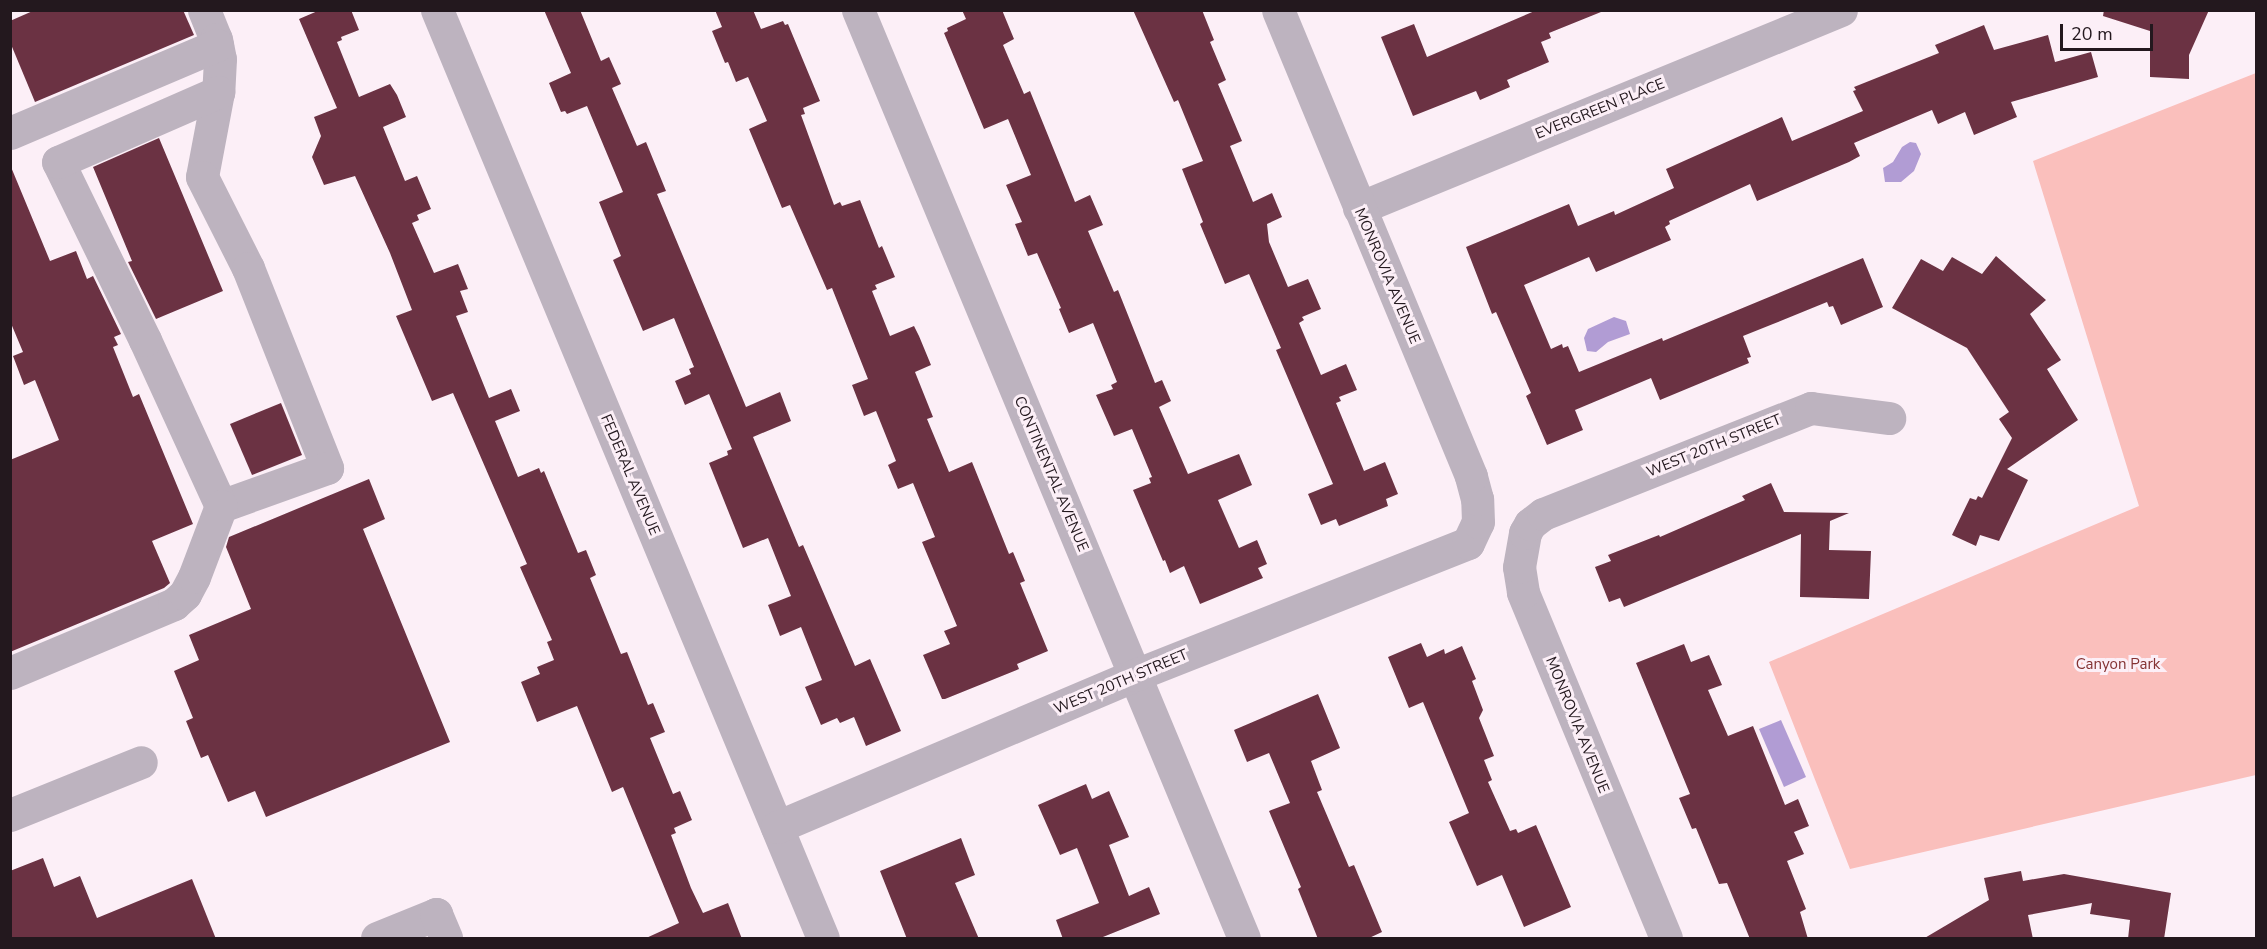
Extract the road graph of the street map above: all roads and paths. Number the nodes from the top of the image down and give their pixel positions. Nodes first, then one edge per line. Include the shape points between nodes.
1 (204, 10) edge
2 (437, 10) edge
3 (858, 10) edge
4 (1278, 10) edge
5 (1841, 10) edge
6 (217, 45) junction
7 (218, 92) junction
8 (10, 133) edge
9 (1359, 208) junction
10 (1889, 418) dead end
11 (221, 506) junction
12 (1543, 514) joint
13 (1468, 543) joint
14 (10, 672) edge
15 (1135, 675) junction
16 (141, 762) dead end
17 (10, 815) edge
18 (777, 827) junction
19 (377, 939) edge
20 (446, 939) edge
21 (823, 939) edge
22 (1244, 939) edge
23 (1666, 939) edge

1 - 6 street
2 - 18 street, FEDERAL AVENUE
3 - 15 street, CONTINENTAL AVENUE
4 - 9 street, MONROVIA AVENUE
5 - 9 street, EVERGREEN PLACE
6 - 7 street
6 - 8 street
7 - 11 street via 202,177 248,268 327,468
7 - 11 street via 57,162
9 - 13 street, MONROVIA AVENUE via 1471,476 1478,522
10 - 12 street, WEST 20TH STREET via 1811,408
11 - 14 street via 194,577 174,604
12 - 23 street, MONROVIA AVENUE via 1530,524 1521,548 1522,592
13 - 15 street, WEST 20TH STREET
15 - 18 street, WEST 20TH STREET
15 - 22 street, CONTINENTAL AVENUE
16 - 17 street
18 - 21 street, FEDERAL AVENUE
19 - 20 street via 436,914

